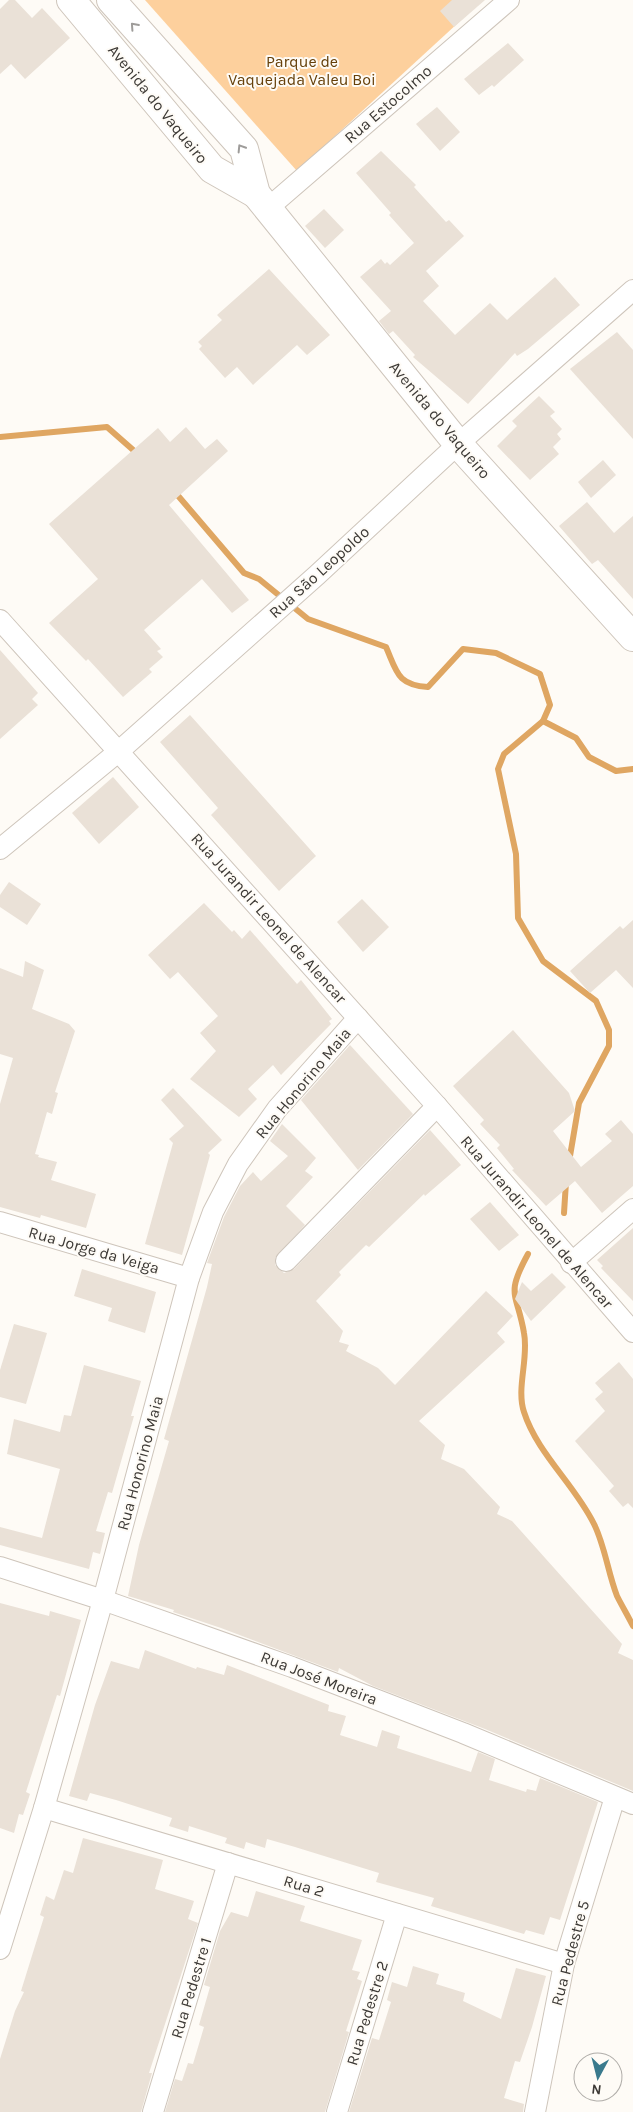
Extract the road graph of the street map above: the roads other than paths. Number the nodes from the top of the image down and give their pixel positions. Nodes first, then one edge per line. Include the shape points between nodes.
1 (71, 0) edge
2 (111, 0) edge
3 (509, 0) edge
4 (261, 202) junction
5 (633, 290) edge
6 (458, 444) junction
7 (0, 620) edge
8 (633, 637) edge
9 (118, 752) junction
10 (0, 849) edge
11 (358, 1018) junction
12 (437, 1106) junction
13 (633, 1209) edge
14 (0, 1222) edge
15 (286, 1261) dead end
16 (571, 1263) junction
17 (189, 1278) junction
18 (633, 1332) edge
19 (0, 1567) edge
20 (103, 1600) junction
21 (624, 1801) edge
22 (44, 1808) junction
23 (228, 1863) junction
24 (6, 1912) edge
25 (397, 1914) junction
26 (0, 1949) edge
27 (564, 1964) junction
28 (537, 2111) edge
29 (153, 2112) edge
30 (336, 2112) edge

1 - 4 street, Avenida do Vaqueiro via 212,169
4 -> 2 street, Avenida do Vaqueiro via 244,149
3 - 4 street, Rua Estocolmo
4 - 6 street, Avenida do Vaqueiro
5 - 6 street, Rua São Leopoldo
6 - 8 street, Avenida do Vaqueiro
6 - 9 street, Rua São Leopoldo
7 - 9 street, Rua Jurandir Leonel de Alencar
9 - 10 street, Rua São Leopoldo
9 - 11 street, Rua Jurandir Leonel de Alencar
11 - 12 street, Rua Jurandir Leonel de Alencar
11 - 17 street, Rua Honorino Maia via 277,1109 238,1164 212,1212
12 - 15 street
12 - 16 street, Rua Jurandir Leonel de Alencar
13 - 16 street
14 - 17 street, Rua Jorge da Veiga
16 - 18 street, Rua Jurandir Leonel de Alencar
17 - 20 street, Rua Honorino Maia
19 - 20 street, Rua José Moreira
20 - 21 street, Rua José Moreira via 292,1666
20 - 22 street, Rua Honorino Maia
21 - 27 street, Rua Pedestre 5
22 - 23 street, Rua 2
22 - 24 street, Rua Honorino Maia
23 - 25 street, Rua 2
23 - 29 street, Rua Pedestre 1
24 - 26 street, Rua Honorino Maia
25 - 27 street, Rua 2
25 - 30 street, Rua Pedestre 2
27 - 28 street, Rua Pedestre 5

